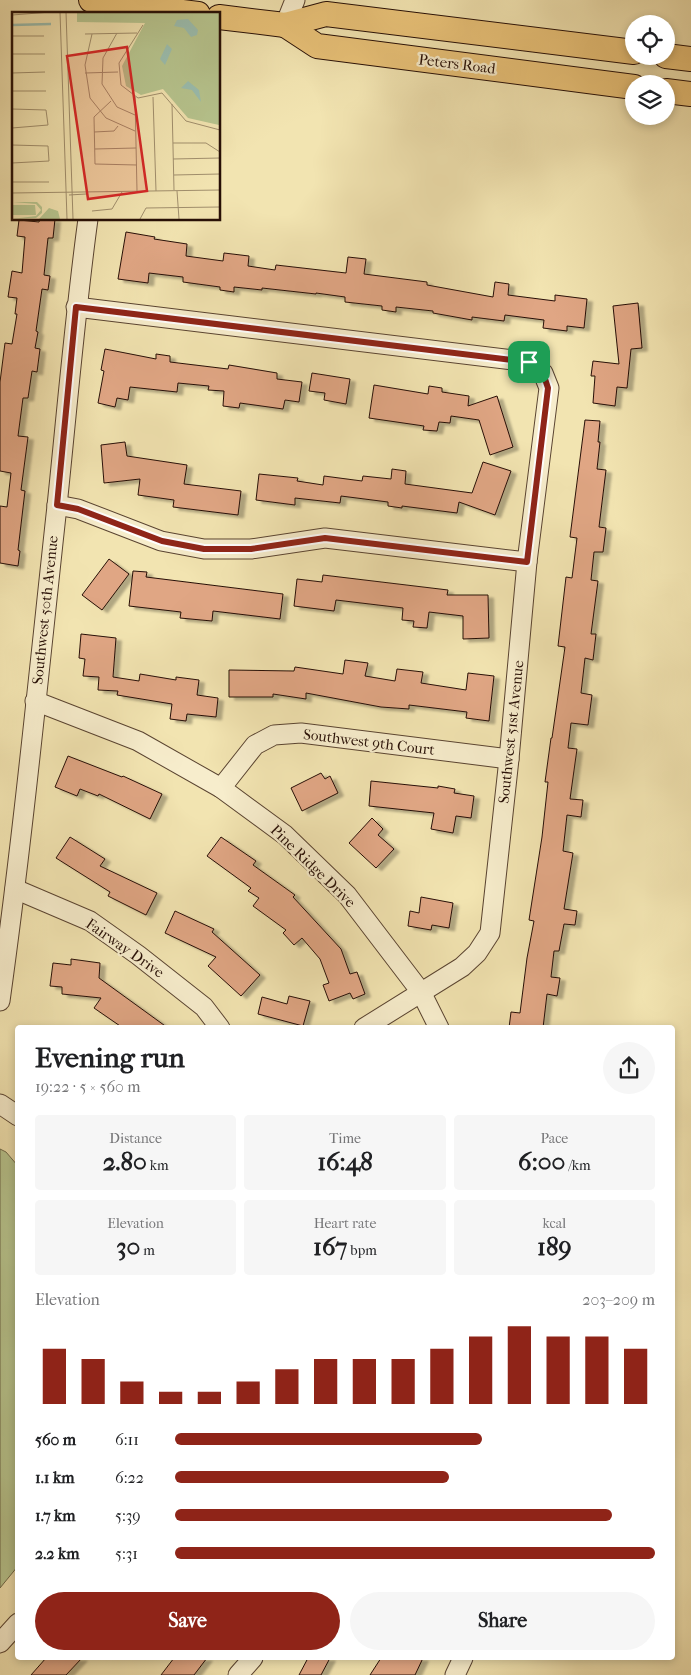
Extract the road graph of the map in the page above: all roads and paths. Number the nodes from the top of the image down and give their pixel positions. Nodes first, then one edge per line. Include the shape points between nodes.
1 (91, 0) edge
2 (294, 0) edge
3 (161, 4) edge
4 (115, 8) edge
5 (191, 12) edge
6 (220, 16) edge
7 (285, 25) junction
8 (625, 51) edge
9 (675, 57) edge
10 (691, 59) edge
11 (625, 85) edge
12 (675, 92) edge
13 (691, 94) edge
14 (88, 220) edge
15 (76, 307) junction
16 (57, 505) junction
17 (527, 562) junction
18 (35, 701) junction
19 (509, 759) junction
20 (221, 788) junction
21 (15, 889) junction
22 (421, 992) junction
23 (0, 1001) edge
24 (218, 1025) edge
25 (369, 1025) edge
26 (438, 1025) edge
27 (0, 1104) edge
28 (15, 1114) edge
29 (15, 1626) edge
30 (0, 1643) edge
31 (250, 1660) edge
32 (462, 1660) edge
33 (238, 1675) edge
34 (455, 1675) edge

1 - 4 main road
2 - 7 street
3 - 4 main road
3 - 5 main road
6 - 7 main road, Peters Road
7 - 8 main road, Peters Road via 326,14
7 - 11 main road, Peters Road via 317,46
9 - 10 main road
12 - 13 main road
14 - 15 street, Southwest 50th Avenue
15 - 16 street, Southwest 50th Avenue
15 - 17 street, Southwest 51st Avenue via 529,362 543,373 548,388
16 - 17 street via 78,509 162,541 204,549 251,549 325,538
16 - 18 street, Southwest 50th Avenue
17 - 19 street, Southwest 51st Avenue
18 - 20 street, Pine Ridge Drive via 138,741
18 - 21 street, Southwest 50th Avenue
19 - 20 street, Southwest 9th Court via 301,733 274,735 255,745
19 - 22 street, Southwest 51st Avenue via 490,933 477,953 462,967
20 - 22 street, Pine Ridge Drive via 286,835 347,896
21 - 23 street, Southwest 50th Avenue
21 - 24 street, Fairway Drive via 90,921 204,1008
22 - 25 street, Southwest 51st Avenue
22 - 26 street, Pine Ridge Drive
27 - 28 street
29 - 30 street
31 - 33 street
32 - 34 street

